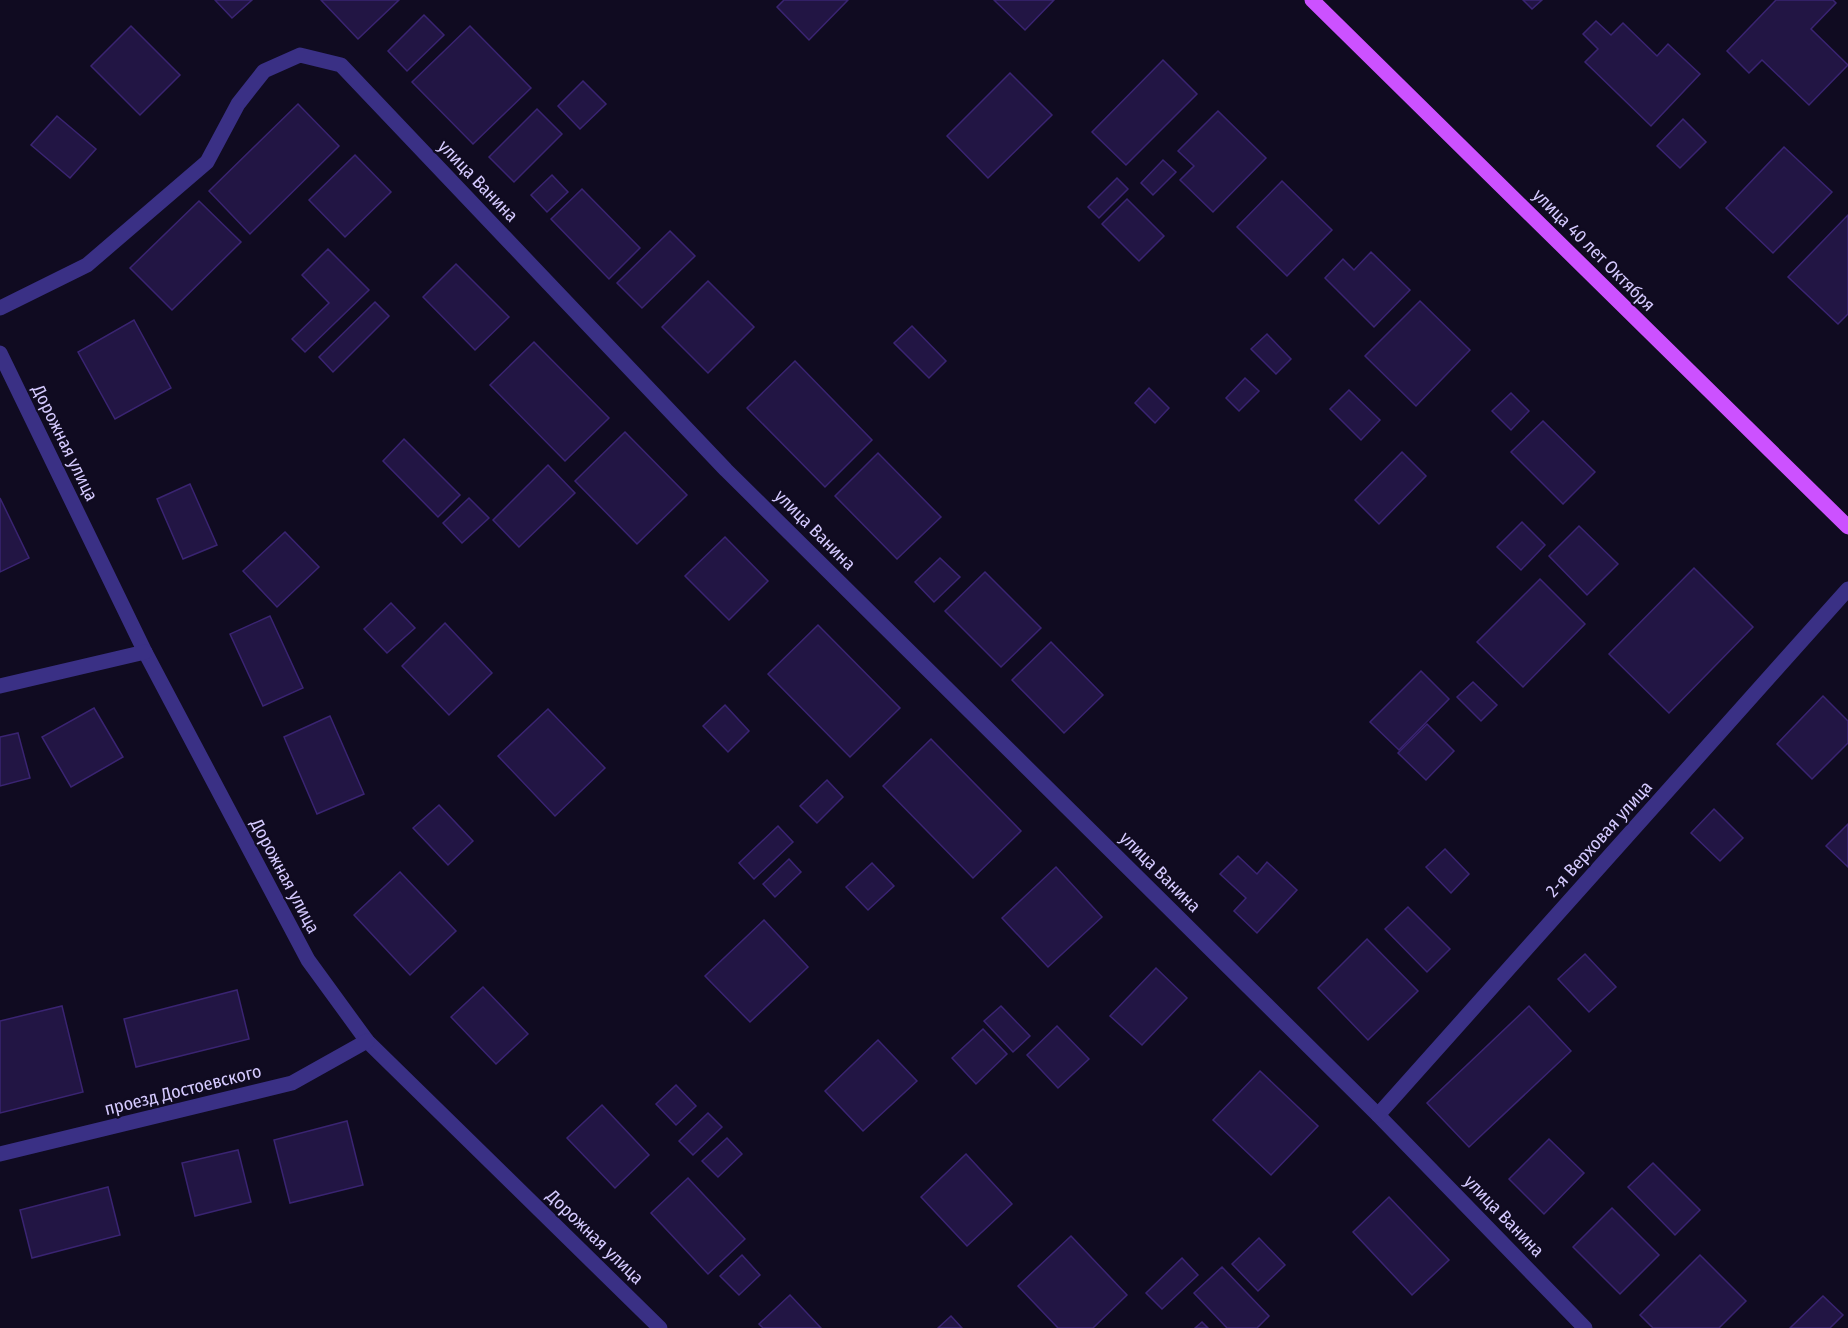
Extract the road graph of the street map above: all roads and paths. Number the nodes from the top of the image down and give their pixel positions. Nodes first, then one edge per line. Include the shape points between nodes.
1 (1312, 0) edge
2 (0, 308) edge
3 (0, 353) edge
4 (1848, 527) edge
5 (1848, 589) edge
6 (145, 652) junction
7 (0, 686) edge
8 (367, 1041) junction
9 (1378, 1115) junction
10 (0, 1154) edge
11 (660, 1328) edge
12 (1585, 1328) edge

1 - 4 main road, улица 40 лет Октября
2 - 9 street, улица Ванина via 87,265 207,162 238,104 264,71 300,55 340,65 726,470
3 - 6 street, Дорожная улица
5 - 9 street, 2-я Верховая улица
6 - 7 street
6 - 8 street, Дорожная улица via 308,960
8 - 10 street, проезд Достоевского via 292,1083
8 - 11 street, Дорожная улица
9 - 12 street, улица Ванина

